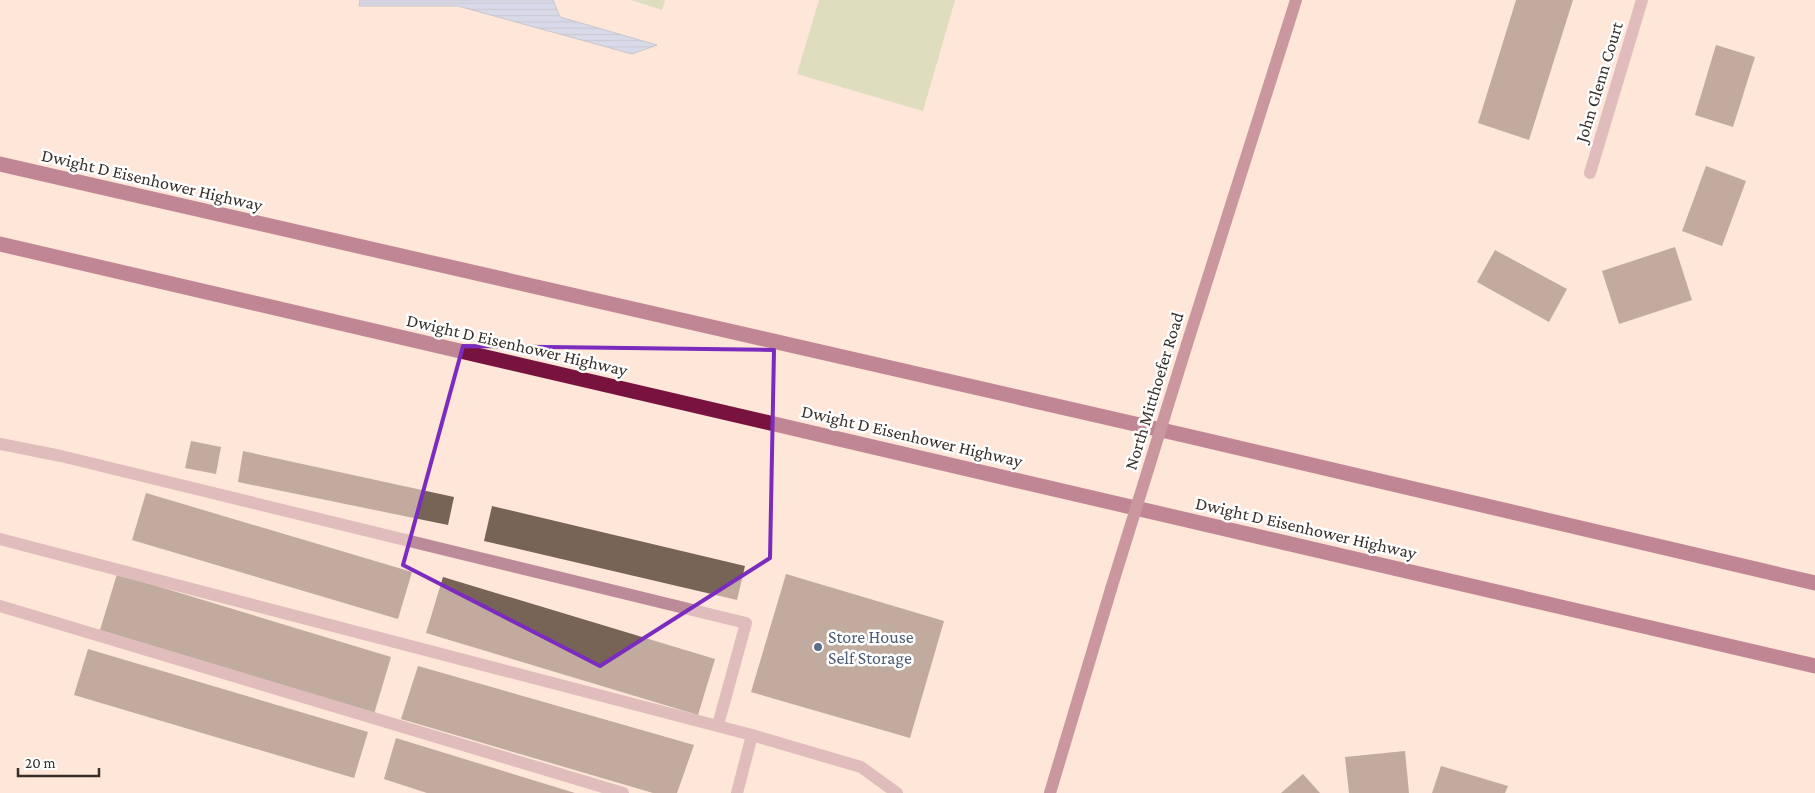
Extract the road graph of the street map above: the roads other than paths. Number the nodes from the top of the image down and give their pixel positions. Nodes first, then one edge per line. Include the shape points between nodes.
1 (1296, 0) edge
2 (1642, 0) edge
3 (0, 164) edge
4 (1590, 173) dead end
5 (0, 244) edge
6 (0, 444) edge
7 (0, 539) edge
8 (1815, 584) edge
9 (0, 606) edge
10 (1815, 666) edge
11 (718, 725) junction
12 (752, 735) junction
13 (623, 793) edge
14 (737, 793) edge
15 (896, 793) edge
16 (1050, 793) edge

1 - 16 main road, North Mitthoefer Road, bridge
2 - 4 street, John Glenn Court
3 - 8 highway, Dwight D Eisenhower Highway via 1192,437
5 - 10 highway, Dwight D Eisenhower Highway
6 - 11 street via 61,456 746,623
7 - 11 street
9 - 13 street
11 - 12 street
12 - 14 street
12 - 15 street via 861,767

